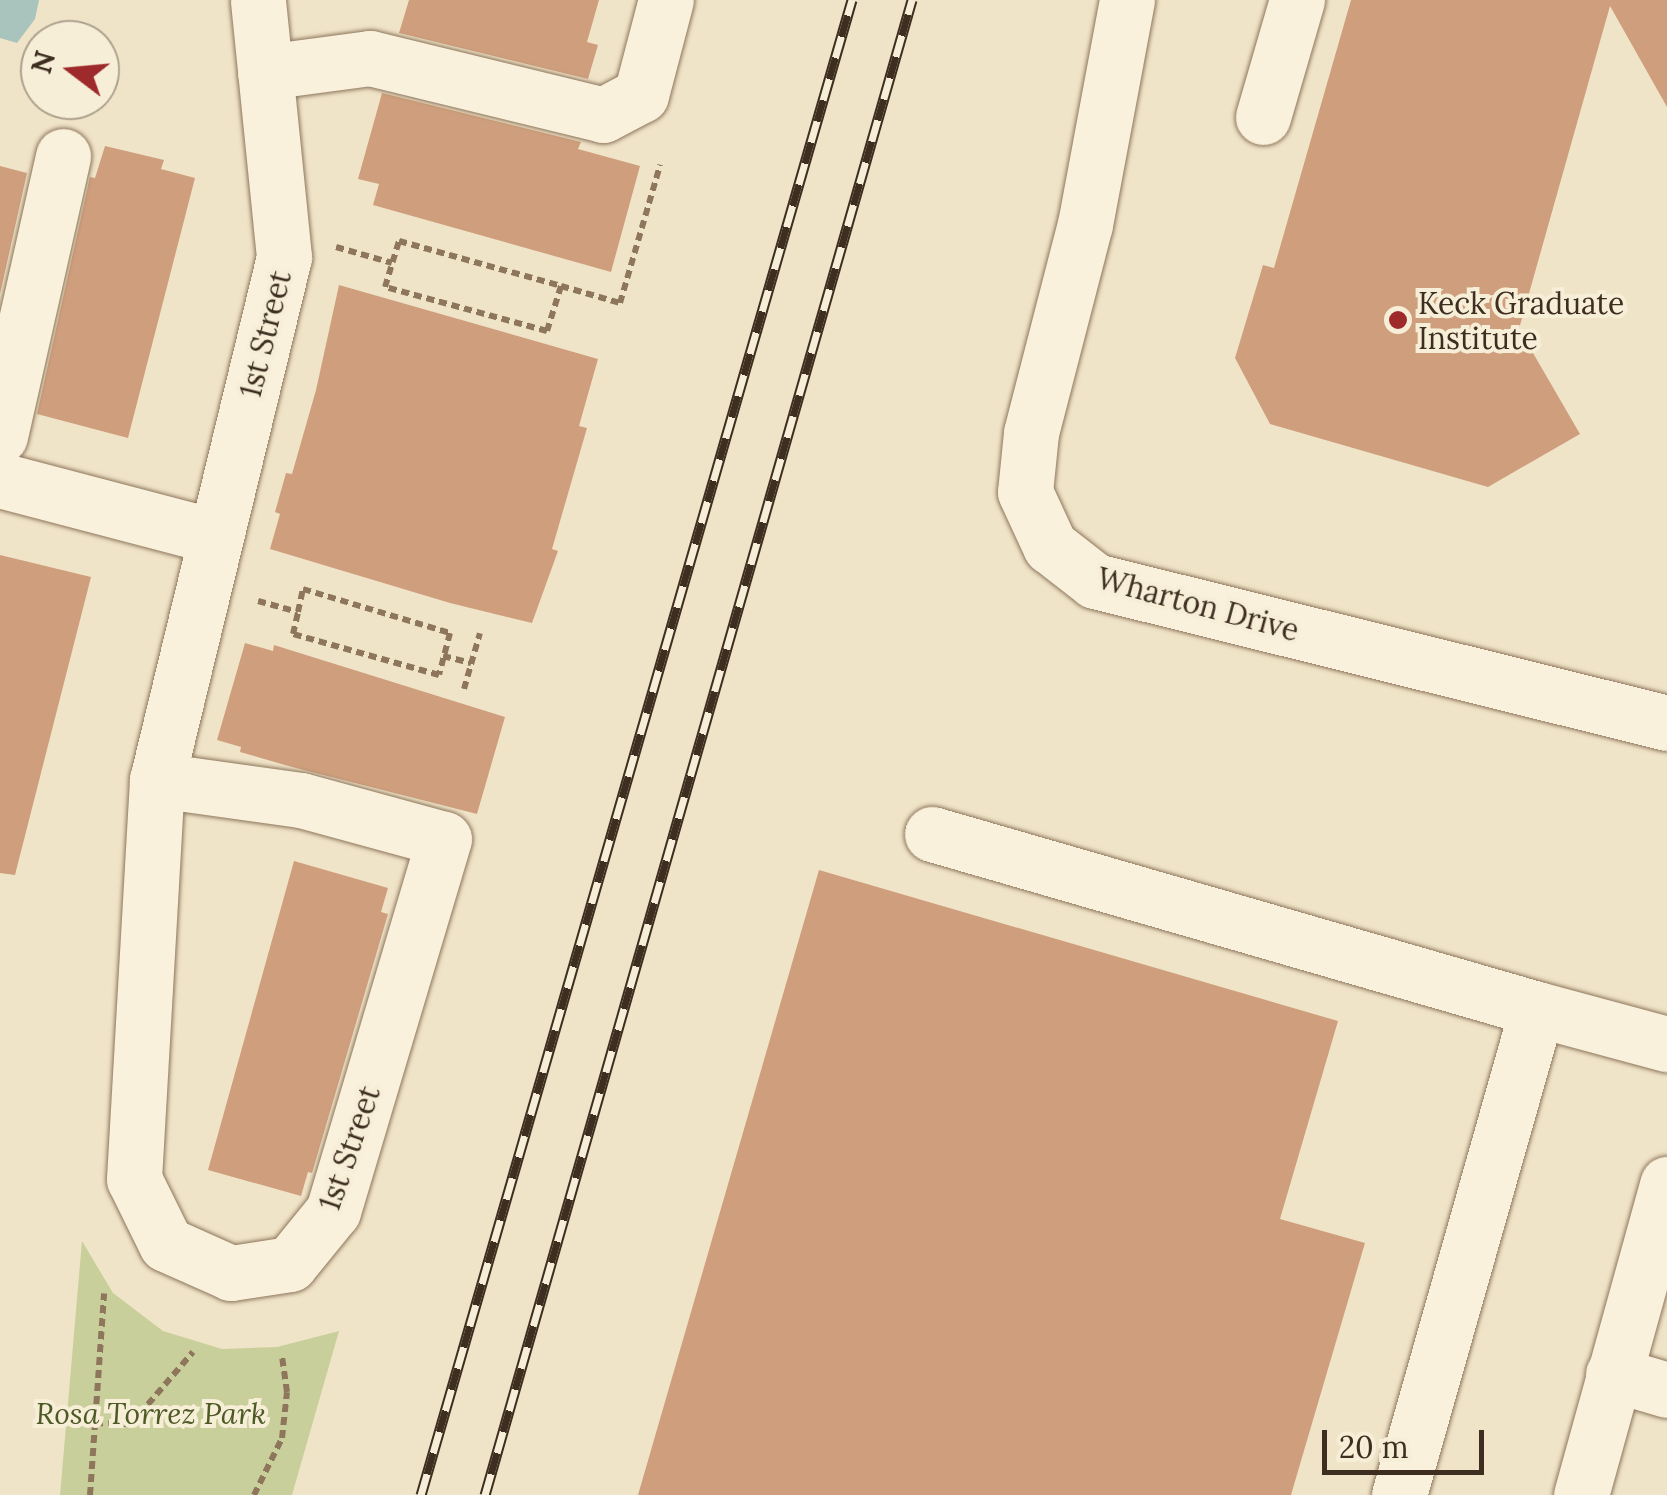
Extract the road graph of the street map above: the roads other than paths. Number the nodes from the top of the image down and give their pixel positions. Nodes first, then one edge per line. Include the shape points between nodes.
1 (258, 0) edge
2 (666, 0) edge
3 (1127, 0) edge
4 (1297, 0) edge
5 (265, 72) junction
6 (1262, 118) dead end
7 (62, 156) dead end
8 (0, 436) edge
9 (0, 480) edge
10 (214, 536) junction
11 (1667, 724) edge
12 (158, 780) junction
13 (932, 834) dead end
14 (1537, 1009) junction
15 (1667, 1044) edge
16 (1667, 1186) edge
17 (1612, 1374) junction
18 (1667, 1390) edge
19 (1399, 1495) edge
20 (1581, 1495) edge

1 - 5 street, 1st Street
2 - 5 street via 640,95 603,115 370,58
3 - 11 street, Wharton Drive via 1085,224 1032,433 1025,492 1050,546 1095,581
4 - 6 street
5 - 10 street, 1st Street via 284,257
7 - 8 street
9 - 10 street
10 - 12 street, 1st Street
12 - 12 street, 1st Street via 134,1179 166,1244 231,1272 290,1264 334,1211 444,839 301,800
13 - 14 street
14 - 15 street
14 - 19 street
16 - 17 street
17 - 18 street
17 - 20 street

